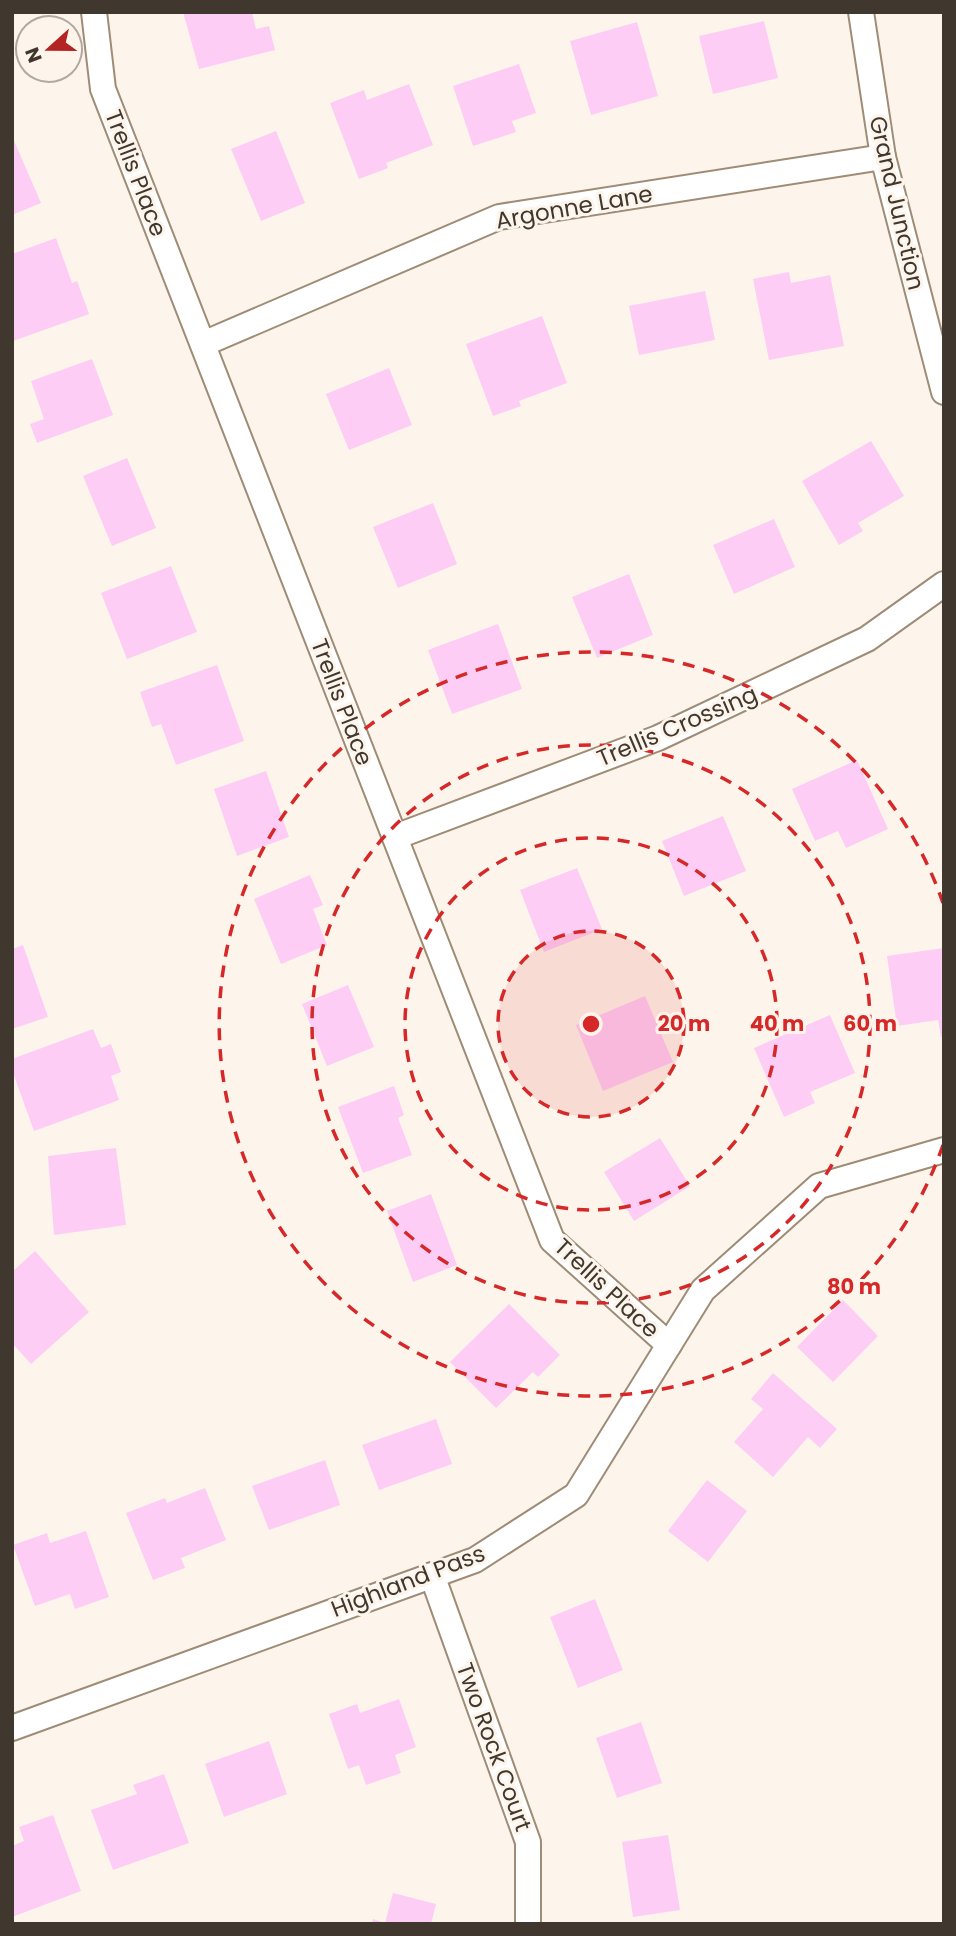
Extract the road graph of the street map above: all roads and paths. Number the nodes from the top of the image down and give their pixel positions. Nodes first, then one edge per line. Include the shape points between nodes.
1 (94, 12) edge
2 (861, 12) edge
3 (883, 157) junction
4 (203, 344) junction
5 (944, 392) edge
6 (944, 584) edge
7 (395, 837) junction
8 (944, 1150) edge
9 (669, 1345) junction
10 (432, 1575) junction
11 (12, 1728) edge
12 (528, 1924) edge

1 - 4 street, Trellis Place via 103,89
2 - 3 street, Grand Junction
3 - 4 street, Argonne Lane via 499,217
3 - 5 street, Grand Junction
4 - 7 street, Trellis Place
6 - 7 street, Trellis Crossing via 867,639 658,738
7 - 9 street, Trellis Place via 552,1240
8 - 9 street, Highland Pass via 819,1186 703,1290
9 - 10 street, Highland Pass via 576,1495 475,1560
10 - 11 street, Highland Pass
10 - 12 street, Two Rock Court via 528,1842

